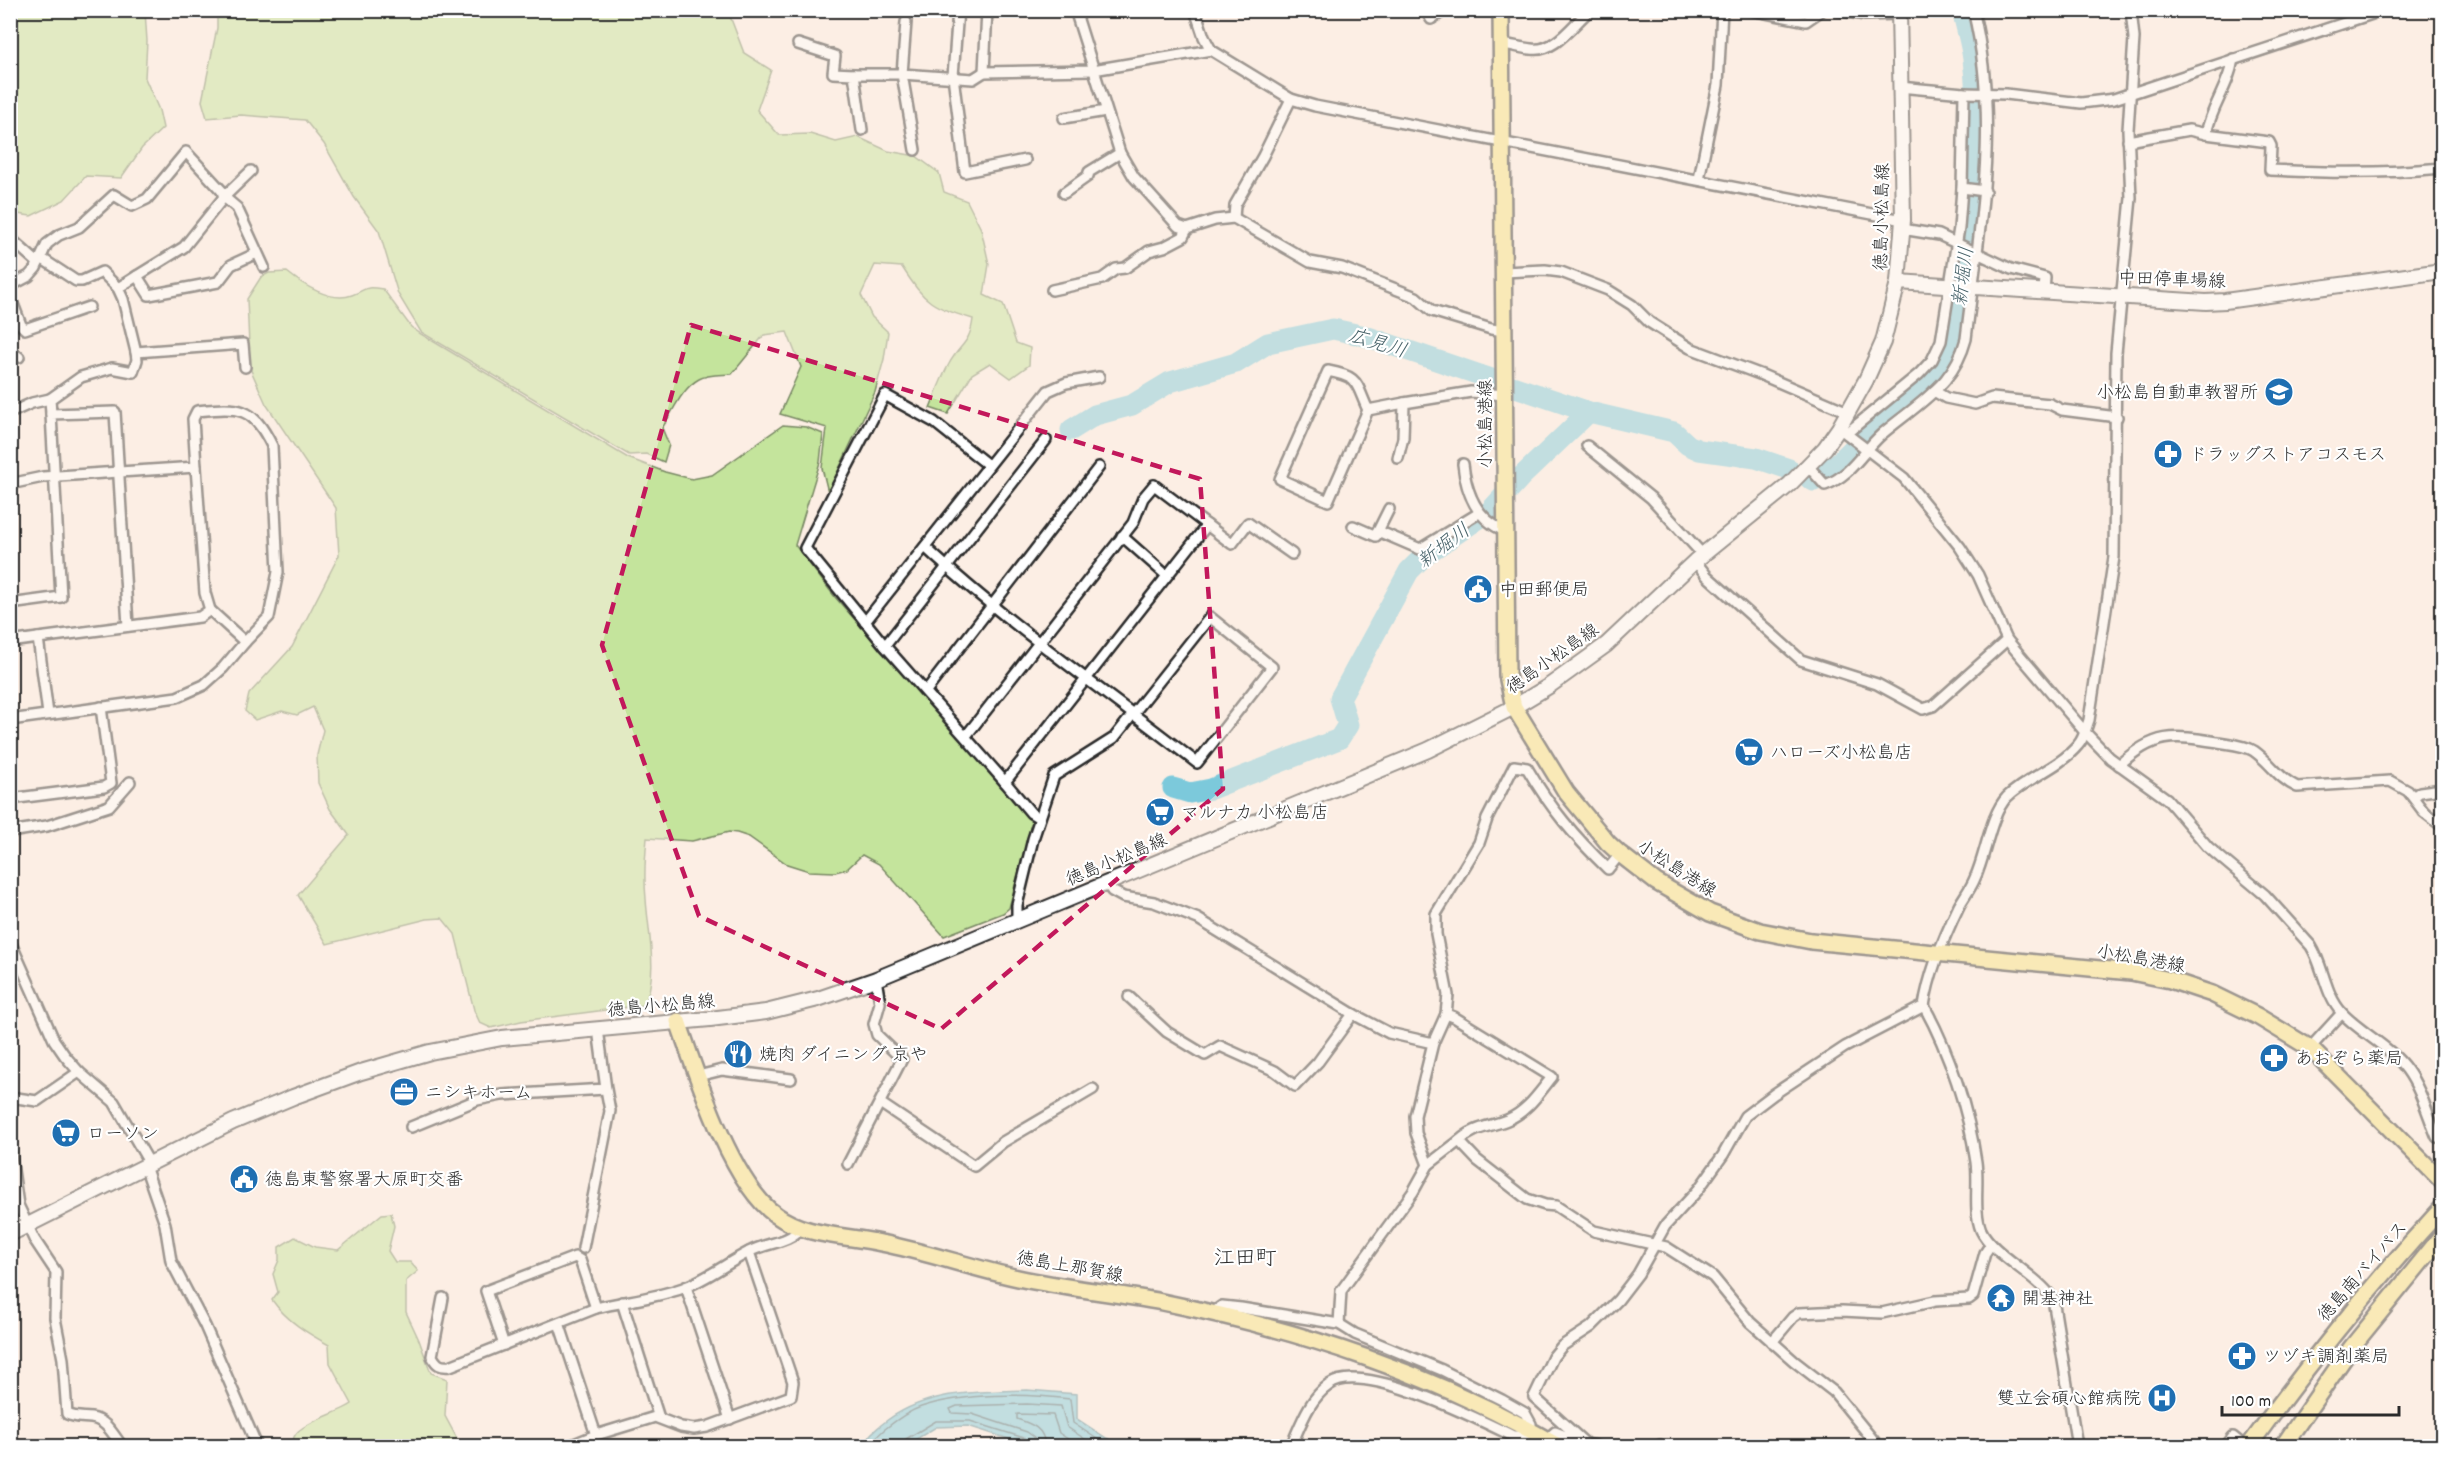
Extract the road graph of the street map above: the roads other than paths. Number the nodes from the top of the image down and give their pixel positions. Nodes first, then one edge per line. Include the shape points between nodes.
1 (958, 10) edge
2 (987, 10) edge
3 (1075, 10) edge
4 (1195, 10) edge
5 (1425, 10) edge
6 (1445, 10) edge
7 (1501, 10) edge
8 (1590, 10) edge
9 (1722, 10) edge
10 (1750, 10) edge
11 (1822, 10) edge
12 (1836, 10) edge
13 (1973, 10) edge
14 (2131, 10) edge
15 (2384, 10) edge
16 (1899, 12) edge
17 (906, 22) dead end
18 (798, 44) dead end
19 (1502, 44) junction
20 (1211, 50) junction
21 (2234, 59) junction
22 (1093, 70) junction
23 (984, 72) junction
24 (854, 74) junction
25 (902, 74) junction
26 (953, 76) junction
27 (1899, 87) junction
28 (1966, 93) junction
29 (1984, 93) junction
30 (2131, 94) junction
31 (1291, 99) junction
32 (1106, 111) junction
33 (1064, 118) dead end
34 (862, 130) dead end
35 (2206, 134) junction
36 (2128, 141) junction
37 (1501, 143) junction
38 (915, 150) dead end
39 (1120, 153) junction
40 (1025, 160) dead end
41 (2442, 168) edge
42 (251, 171) dead end
43 (1699, 179) junction
44 (1965, 188) junction
45 (1983, 190) junction
46 (1064, 193) dead end
47 (224, 197) junction
48 (1234, 218) junction
49 (1902, 225) junction
50 (1187, 229) junction
51 (10, 238) edge
52 (1958, 244) junction
53 (1975, 251) junction
54 (257, 253) junction
55 (40, 261) junction
56 (264, 267) dead end
57 (2442, 271) edge
58 (1504, 272) junction
59 (137, 276) junction
60 (1898, 282) junction
61 (1952, 284) junction
62 (10, 286) edge
63 (1972, 286) junction
64 (118, 288) junction
65 (1052, 290) dead end
66 (2044, 291) junction
67 (10, 296) edge
68 (2121, 296) junction
69 (89, 307) dead end
70 (1504, 331) junction
71 (136, 352) junction
72 (245, 366) dead end
73 (1099, 377) dead end
74 (1504, 388) junction
75 (1934, 391) junction
76 (50, 399) junction
77 (1404, 403) junction
78 (1368, 410) junction
79 (1848, 412) junction
80 (10, 414) edge
81 (51, 414) junction
82 (2117, 417) junction
83 (1846, 432) junction
84 (1046, 440) dead end
85 (1587, 446) dead end
86 (1866, 447) junction
87 (1398, 458) dead end
88 (1463, 464) dead end
89 (988, 465) junction
90 (196, 467) junction
91 (1099, 467) dead end
92 (1811, 470) junction
93 (117, 473) junction
94 (54, 477) junction
95 (10, 484) edge
96 (1389, 508) dead end
97 (1479, 513) junction
98 (1207, 525) junction
99 (1353, 526) dead end
100 (1378, 531) junction
101 (1504, 531) junction
102 (1122, 536) junction
103 (925, 548) junction
104 (1292, 554) dead end
105 (1699, 558) junction
106 (946, 567) junction
107 (1166, 575) junction
108 (10, 604) edge
109 (993, 605) junction
110 (210, 610) junction
111 (865, 622) junction
112 (128, 626) junction
113 (38, 638) junction
114 (1039, 640) junction
115 (2007, 640) junction
116 (10, 642) edge
117 (245, 642) junction
118 (885, 646) junction
119 (1087, 677) junction
120 (926, 691) junction
121 (101, 707) junction
122 (1514, 707) junction
123 (1134, 713) junction
124 (48, 714) junction
125 (10, 720) edge
126 (2085, 732) junction
127 (966, 736) junction
128 (2119, 765) junction
129 (130, 782) dead end
130 (1005, 783) junction
131 (2442, 789) edge
132 (2413, 797) junction
133 (10, 799) edge
134 (1040, 818) junction
135 (2442, 826) edge
136 (10, 832) edge
137 (1620, 854) junction
138 (1106, 883) junction
139 (1017, 920) junction
140 (10, 941) edge
141 (1939, 954) junction
142 (876, 979) junction
143 (1129, 997) dead end
144 (1924, 1006) junction
145 (2342, 1013) junction
146 (1353, 1014) junction
147 (1446, 1014) junction
148 (678, 1021) junction
149 (598, 1029) junction
150 (1433, 1043) junction
151 (2310, 1048) junction
152 (79, 1072) junction
153 (698, 1076) junction
154 (791, 1078) dead end
155 (606, 1089) junction
156 (1093, 1089) dead end
157 (10, 1096) edge
158 (880, 1103) junction
159 (411, 1127) dead end
160 (2437, 1137) dead end
161 (1459, 1141) junction
162 (10, 1149) edge
163 (848, 1164) dead end
164 (147, 1165) junction
165 (1428, 1165) junction
166 (2442, 1181) edge
167 (2442, 1208) edge
168 (26, 1225) junction
169 (801, 1228) junction
170 (10, 1234) edge
171 (2442, 1236) edge
172 (1654, 1244) junction
173 (1991, 1244) junction
174 (583, 1248) dead end
175 (749, 1252) junction
176 (686, 1287) junction
177 (443, 1298) dead end
178 (622, 1302) junction
179 (596, 1308) junction
180 (1212, 1313) junction
181 (559, 1323) junction
182 (1339, 1324) junction
183 (1772, 1342) junction
184 (504, 1345) junction
185 (659, 1418) junction
186 (730, 1419) junction
187 (1531, 1431) junction
188 (596, 1435) junction
189 (1552, 1443) edge
190 (1588, 1445) edge
191 (123, 1446) edge
192 (257, 1446) edge
193 (569, 1446) edge
194 (1291, 1446) edge
195 (1596, 1446) edge
196 (1878, 1446) edge
197 (2077, 1446) edge
198 (2226, 1446) edge
199 (2244, 1446) edge
200 (2249, 1446) edge
201 (2283, 1446) edge

1 - 26 street
2 - 23 street
3 - 22 street
4 - 20 street
5 - 6 street via 1431,19
7 - 19 main road, 小松島港線
8 - 19 street via 1572,29 1541,49
9 - 43 street via 1718,85
10 - 11 street via 1806,21
12 - 16 street via 1865,15
13 - 29 street via 1983,52
14 - 30 street
15 - 21 street
16 - 27 main road, 徳島小松島線
17 - 25 street
18 - 24 street via 835,56 833,73
19 - 37 main road, 小松島港線
20 - 22 street
20 - 31 street
21 - 30 street
21 - 35 street
22 - 23 street
22 - 32 street
23 - 26 street via 973,79
24 - 25 street
24 - 34 street
25 - 26 street
25 - 38 street
26 - 40 street via 965,172
27 - 28 street
27 - 49 main road, 徳島小松島線
28 - 29 street
28 - 44 street
29 - 30 street via 2080,103
29 - 45 street
30 - 36 street
31 - 37 street
31 - 48 street via 1235,205
32 - 33 street
32 - 39 street
35 - 36 street via 2189,130
35 - 41 street via 2269,141 2271,170 2335,174
36 - 68 street via 2131,198
37 - 43 street
37 - 58 main road, 小松島港線
39 - 46 street
39 - 50 street via 1134,177 1178,225
42 - 47 street
43 - 49 street
44 - 45 street
44 - 52 street
45 - 53 street
47 - 54 street via 237,208
47 - 55 street via 186,152 147,199 132,206 114,195 79,227 47,244
47 - 59 street via 184,247
48 - 50 street
48 - 70 street via 1310,262 1342,268 1416,297 1432,311
49 - 52 street
49 - 60 main road, 徳島小松島線
50 - 65 street via 1183,237 1149,251 1102,279
51 - 55 street
52 - 53 street
52 - 61 street
53 - 63 street
53 - 66 street via 2012,269 2045,278
54 - 56 street
54 - 59 street via 231,265 218,282 149,296
55 - 62 street via 29,276
55 - 64 street via 76,281 102,272
57 - 68 main road, 中田停車場線 via 2225,301
58 - 70 main road, 小松島港線
58 - 79 street via 1561,272 1608,290 1690,348
59 - 64 street
60 - 61 main road
60 - 79 main road, 徳島小松島線 via 1883,342
61 - 63 main road, 中田停車場線
61 - 83 street via 1941,341 1932,360
63 - 66 main road, 中田停車場線
63 - 75 street via 1962,353
64 - 71 street
66 - 68 main road, 中田停車場線
67 - 69 street via 25,329
68 - 82 street via 2116,353
70 - 74 main road, 小松島港線
71 - 72 street via 243,344
71 - 76 street via 133,372 111,368 81,377
73 - 89 street via 1048,391
74 - 77 street
74 - 101 main road, 小松島港線
75 - 82 street via 1946,398 1975,404 1992,398
75 - 86 street
76 - 80 street
76 - 81 street
77 - 78 street
77 - 87 street
78 - 78 street via 1354,379 1348,374 1328,371 1280,479 1328,501
79 - 83 main road, 徳島小松島線
81 - 93 street via 115,412
81 - 94 street
82 - 126 street via 2114,557
83 - 86 street
83 - 92 main road, 徳島小松島線 via 1825,448
84 - 106 street
85 - 105 street via 1651,498
86 - 92 street via 1851,469 1825,485
86 - 115 street via 1904,478 1960,547 1978,575
88 - 97 street
89 - 103 street
89 - 111 street via 934,422 885,395 805,548
90 - 93 street
90 - 110 street via 205,593
90 - 117 street via 193,419 197,411 241,410 265,431 272,446 278,572 269,617
91 - 109 street
92 - 105 main road, 徳島小松島線
93 - 94 street
93 - 112 street
94 - 95 street
94 - 108 street via 61,597
96 - 100 street
97 - 100 street via 1420,549
97 - 101 street
98 - 102 street via 1154,485
98 - 104 street via 1232,544 1248,524
98 - 107 street
99 - 100 street via 1376,536
101 - 122 main road, 小松島港線 via 1507,675
102 - 107 street
102 - 114 street
103 - 106 street
103 - 111 street
105 - 115 street via 1707,576 1801,660 1876,684 1923,709 1933,706
105 - 122 main road, 徳島小松島線 via 1606,645
106 - 109 street
106 - 118 street
107 - 119 street
109 - 114 street
109 - 120 street
110 - 112 street via 200,617
110 - 117 street
111 - 118 street
112 - 113 street
113 - 116 street
113 - 124 street
114 - 119 street
114 - 127 street
115 - 126 street
117 - 121 street via 204,685 177,697
118 - 120 street
119 - 123 street
119 - 130 street
120 - 127 street
121 - 124 street
121 - 133 street via 111,783
122 - 137 main road, 小松島港線 via 1566,792
122 - 138 main road, 徳島小松島線 via 1428,750
123 - 123 street via 1210,616 1272,667 1197,763
123 - 134 street via 1114,738 1054,776
124 - 125 street
126 - 128 street
126 - 141 street via 2079,745 2007,798 1997,813 1975,878
127 - 130 street
128 - 132 street via 2151,741 2182,736 2253,750 2284,781 2297,787 2390,781
128 - 145 street via 2167,798 2208,847 2295,927 2317,956 2332,1000
129 - 136 street via 109,806 47,826
130 - 134 street
131 - 132 street
132 - 135 street
134 - 139 street via 1017,905
137 - 141 main road, 小松島港線 via 1656,882 1710,913 1760,931 1811,942
137 - 147 street via 1608,869 1547,803 1527,768 1515,766 1479,843 1436,914 1448,994
138 - 139 main road, 徳島小松島線
138 - 146 street via 1123,897 1154,902 1198,919
139 - 142 main road, 徳島小松島線
140 - 152 street via 54,1040
141 - 144 street
141 - 151 main road, 小松島港線 via 2131,972 2170,980 2212,994
142 - 148 main road, 徳島小松島線 via 766,1012
142 - 158 street via 880,1004 874,1024 877,1035 902,1059
143 - 146 street via 1167,1032 1205,1055 1220,1046 1275,1071 1295,1086
144 - 172 street via 1845,1047 1745,1116 1723,1155
144 - 173 street via 1939,1032 1968,1123 1978,1177 1978,1220
145 - 151 street
145 - 160 street via 2408,1070
146 - 150 street via 1389,1033
147 - 150 street
147 - 161 street via 1552,1077 1526,1109 1506,1121 1477,1128
148 - 149 main road, 徳島小松島線
148 - 153 main road, 徳島上那賀線
149 - 155 street
149 - 164 main road, 徳島小松島線 via 502,1038 430,1052 361,1072 233,1122
150 - 165 street via 1415,1116 1416,1133
151 - 166 main road, 小松島港線
152 - 157 street via 37,1101
152 - 164 street via 114,1101
153 - 154 street via 722,1070
153 - 169 main road, 徳島上那賀線 via 747,1185 774,1214
155 - 159 street via 502,1095 477,1100
155 - 174 street via 610,1111
156 - 158 street via 1003,1142 974,1166
158 - 163 street
161 - 165 street
161 - 172 street via 1527,1199 1556,1206 1594,1231
162 - 168 street via 15,1196
164 - 168 main road, 徳島小松島線
164 - 192 street via 165,1224 171,1261 206,1326
165 - 182 street via 1341,1291
167 - 200 main road, 徳島南バイパス via 2358,1303
168 - 170 main road, 徳島小松島線
168 - 191 street via 56,1272 55,1318 67,1414 107,1424
169 - 175 street via 789,1240
169 - 180 main road, 徳島上那賀線 via 882,1243 1018,1278
171 - 201 main road, 徳島南バイパス via 2350,1348
172 - 183 street via 1666,1247 1713,1277
172 - 190 street via 1618,1300 1553,1357 1534,1397
173 - 183 street via 1969,1299 1935,1301 1882,1313 1799,1313
173 - 197 street via 2046,1288 2053,1299
175 - 176 street
175 - 186 street via 793,1382 791,1396
176 - 178 street
176 - 186 street
177 - 184 street via 433,1344 436,1364 450,1366
178 - 179 street
178 - 185 street
179 - 181 street
179 - 184 street via 580,1260 575,1257 486,1291
180 - 182 street via 1222,1306
180 - 187 main road, 徳島上那賀線 via 1375,1359
181 - 184 street
181 - 188 street
182 - 187 street via 1502,1400 1525,1413
183 - 196 street via 1834,1392
185 - 186 street via 694,1429
185 - 188 street via 648,1417
187 - 189 main road, 徳島上那賀線
187 - 194 street via 1526,1436 1513,1436 1425,1397 1352,1377 1329,1384 1312,1401
188 - 193 street
189 - 190 street via 1555,1432
190 - 195 street
198 - 199 street via 2233,1437

